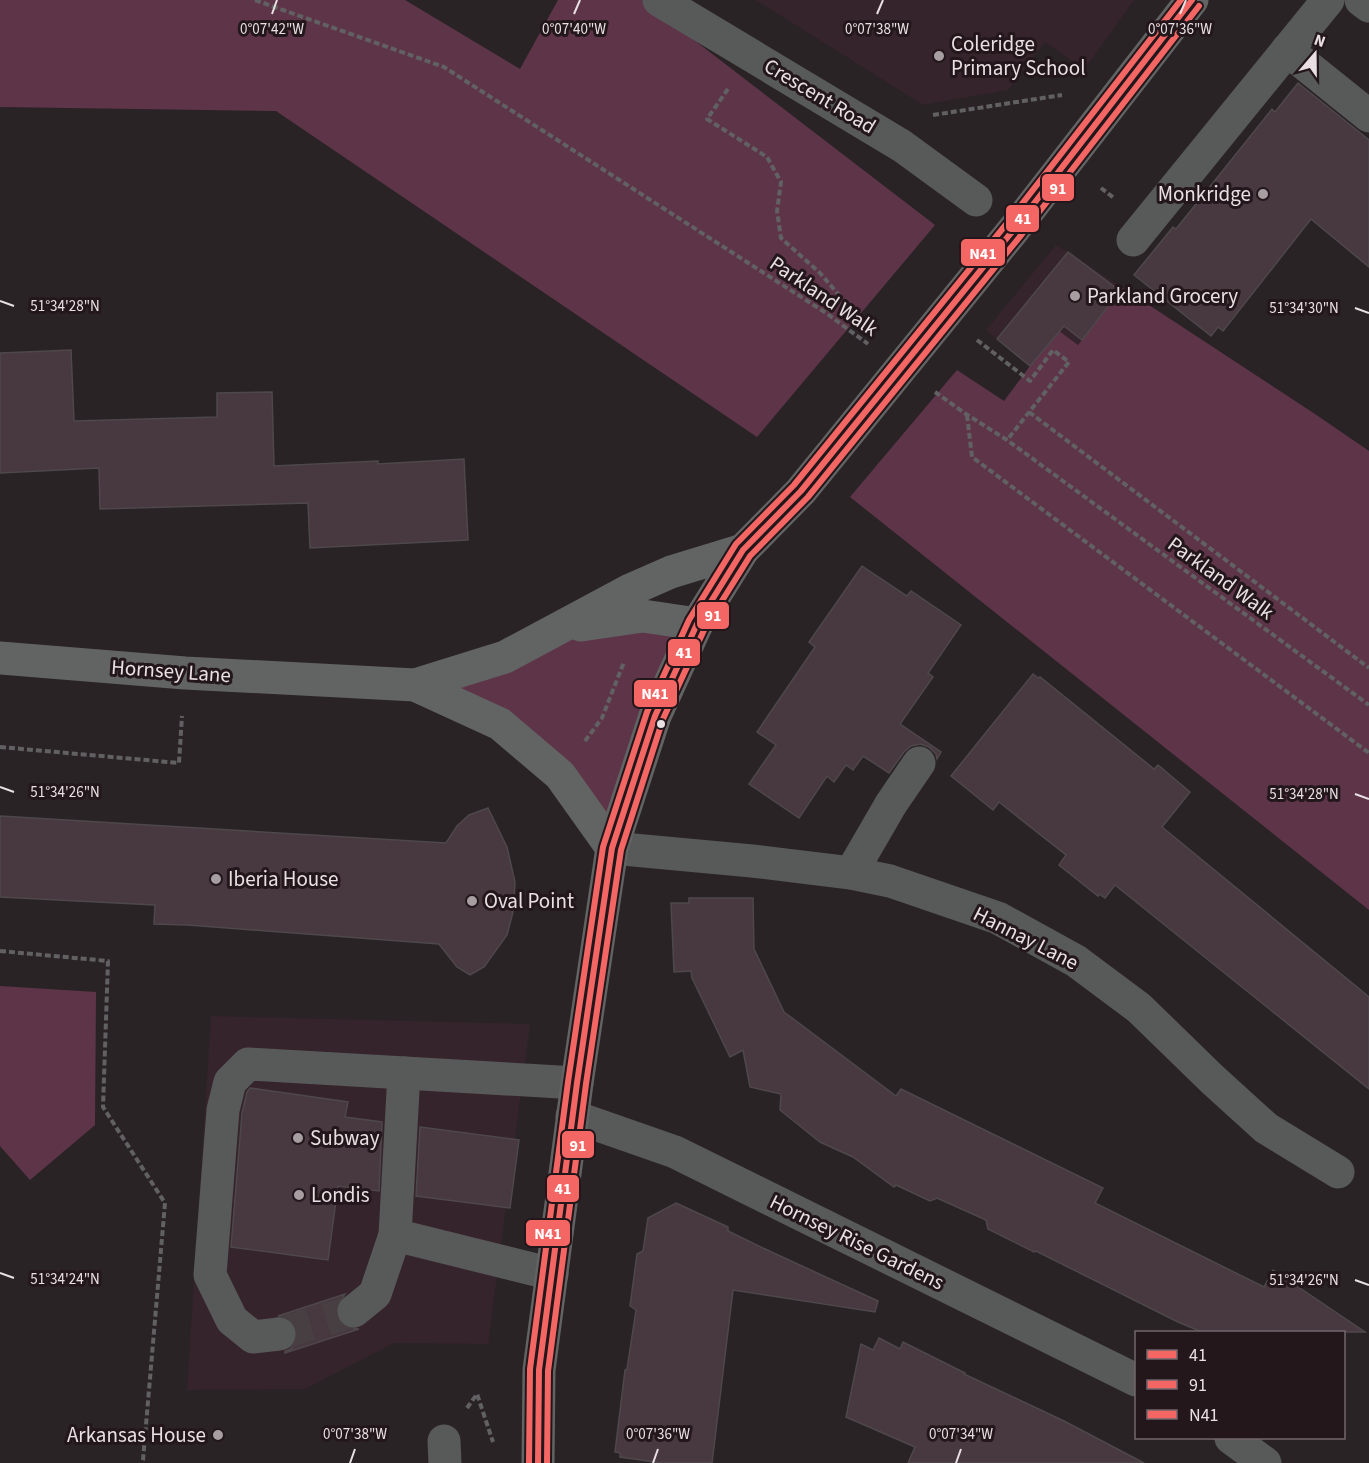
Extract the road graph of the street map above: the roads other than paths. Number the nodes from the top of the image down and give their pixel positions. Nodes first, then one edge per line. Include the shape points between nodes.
1 (659, 0) edge
2 (1192, 0) edge
3 (1328, 0) edge
4 (1361, 0) edge
5 (1369, 6) edge
6 (1287, 50) junction
7 (1369, 116) edge
8 (976, 200) dead end
9 (1133, 240) dead end
10 (743, 550) junction
11 (698, 624) junction
12 (558, 629) junction
13 (0, 658) edge
14 (415, 685) junction
15 (919, 763) dead end
16 (612, 848) junction
17 (851, 873) junction
18 (404, 1073) junction
19 (577, 1083) junction
20 (572, 1116) junction
21 (1338, 1172) dead end
22 (395, 1235) junction
23 (552, 1274) junction
24 (354, 1311) tunnel mouth
25 (279, 1334) tunnel mouth
26 (1135, 1379) edge
27 (1234, 1439) edge
28 (538, 1463) edge
29 (1265, 1463) edge

1 - 8 street, Crescent Road via 902,146
2 - 10 main road via 924,341 801,491
3 - 6 street
4 - 5 street
6 - 7 street
6 - 9 street
10 - 11 main road
10 - 12 main road, Hornsey Lane via 671,572
11 - 12 main road, Hornsey Lane via 643,616
11 - 16 main road via 655,716
12 - 14 main road, Hornsey Lane via 505,657
13 - 14 main road, Hornsey Lane
14 - 16 main road, Hornsey Lane via 500,724 560,775
15 - 17 street
16 - 17 street, Hannay Lane
16 - 19 main road
17 - 21 street, Hannay Lane via 890,881 998,918 1076,961 1138,1008 1266,1128
18 - 19 street
18 - 22 street
18 - 25 street via 248,1064 230,1082 223,1110 210,1275 232,1320 253,1337
19 - 20 main road
20 - 23 main road
20 - 26 street, Hornsey Rise Gardens via 675,1152
22 - 23 street
22 - 24 street via 375,1294
23 - 28 main road via 539,1370
27 - 29 street

